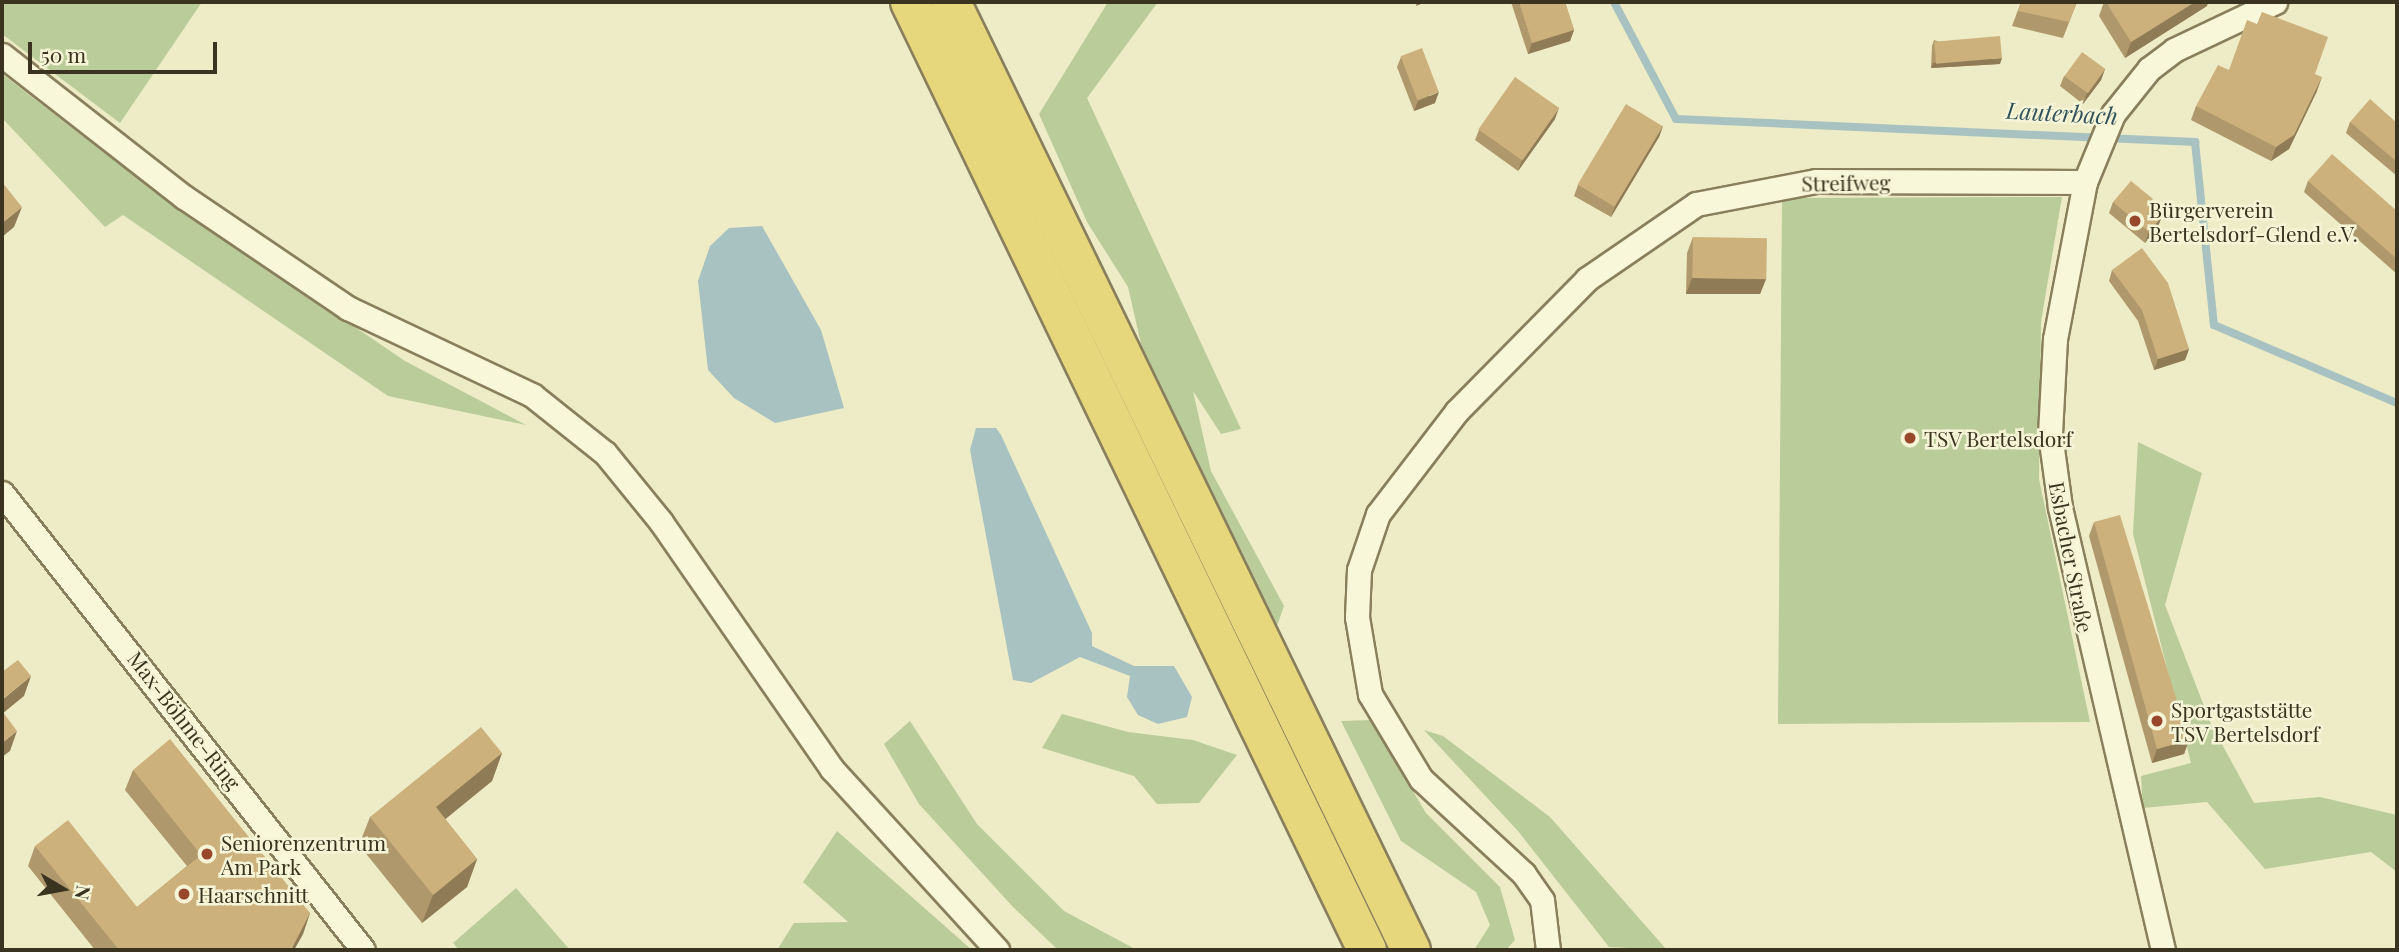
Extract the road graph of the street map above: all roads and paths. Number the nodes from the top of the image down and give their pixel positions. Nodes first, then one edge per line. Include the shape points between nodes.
1 (910, 2) edge
2 (951, 2) edge
3 (2276, 2) edge
4 (2, 55) edge
5 (2085, 182) junction
6 (2, 493) edge
7 (363, 950) edge
8 (997, 950) edge
9 (1367, 950) edge
10 (1411, 950) edge
11 (1548, 950) edge
12 (2164, 950) edge

1 - 9 highway
2 - 10 highway
3 - 5 street, Esbacher Straße via 2174,50 2149,69 2113,114
4 - 8 street via 184,197 348,308 532,395 605,453 661,522 832,769
5 - 11 street, Streifweg via 1773,185 1696,204 1623,249 1457,411 1378,514 1359,570 1361,658 1385,729 1421,779 1524,874 1542,900
5 - 12 street, Esbacher Straße via 2055,339 2050,434 2096,674
6 - 7 street, Max-Böhme-Ring

